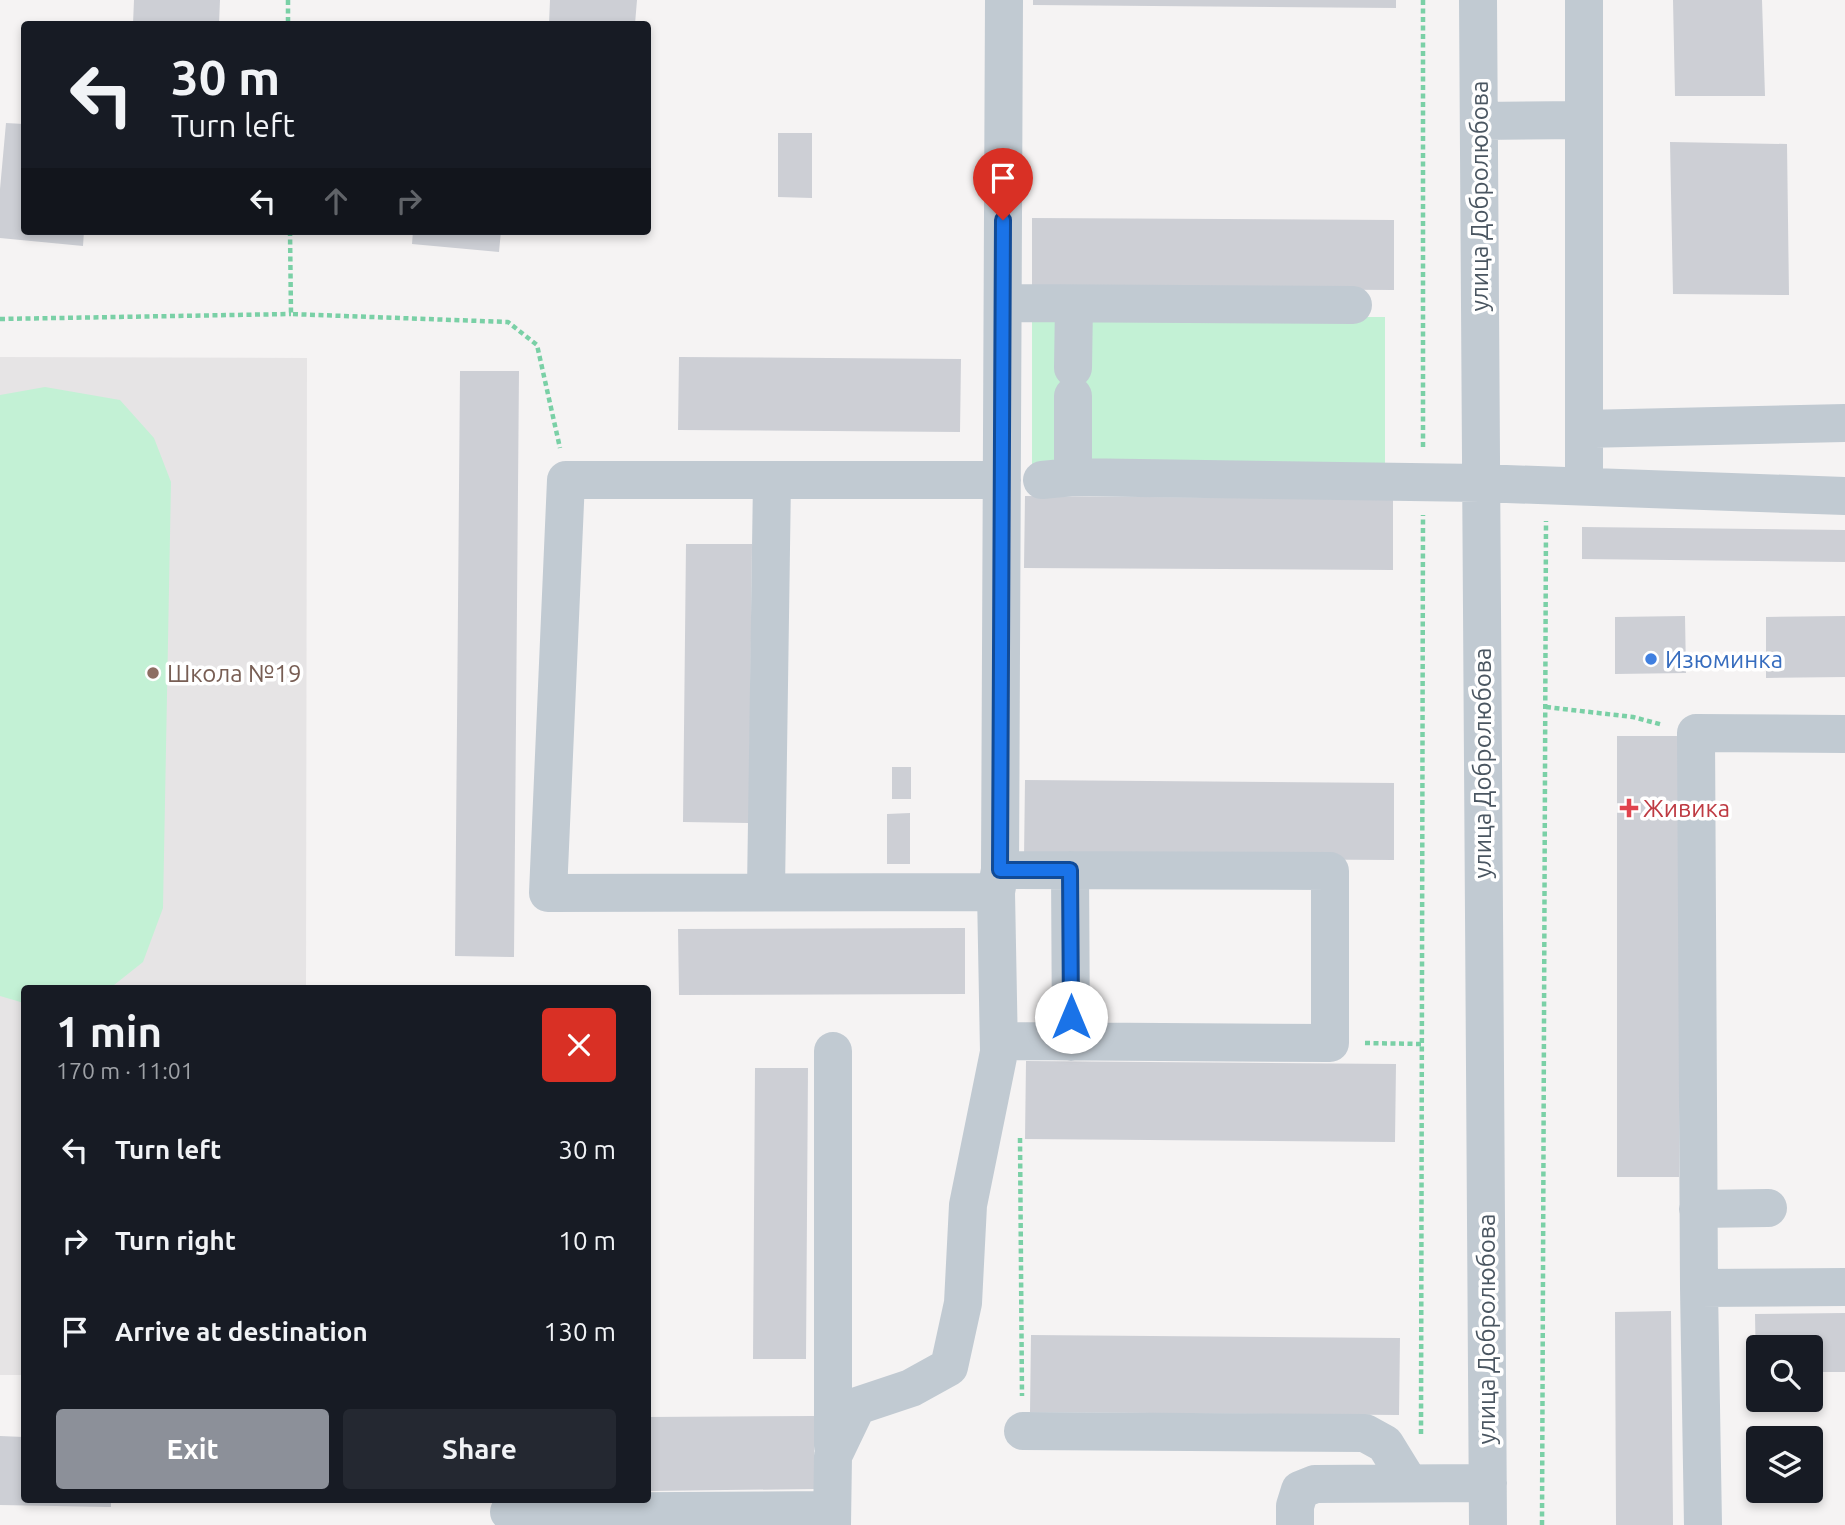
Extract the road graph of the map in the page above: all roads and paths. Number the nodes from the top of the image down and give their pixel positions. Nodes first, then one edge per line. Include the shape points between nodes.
1 (288, 0) edge
2 (1004, 0) edge
3 (1423, 0) edge
4 (1478, 0) edge
5 (1584, 0) edge
6 (288, 21) edge
7 (1584, 120) junction
8 (1479, 121) junction
9 (290, 235) edge
10 (1003, 303) junction
11 (1073, 304) junction
12 (1353, 305) dead end
13 (291, 314) junction
14 (0, 319) edge
15 (1845, 424) edge
16 (1584, 429) junction
17 (566, 480) junction
18 (772, 480) junction
19 (1002, 480) junction
20 (1423, 483) junction
21 (1480, 483) junction
22 (1546, 486) junction
23 (1584, 486) junction
24 (1845, 496) edge
25 (1546, 707) junction
26 (1696, 733) junction
27 (1845, 734) edge
28 (1070, 870) junction
29 (998, 881) junction
30 (766, 890) junction
31 (1000, 1041) junction
32 (1071, 1042) junction
33 (1329, 1043) junction
34 (1422, 1044) junction
35 (833, 1051) dead end
36 (1768, 1208) dead end
37 (1698, 1209) junction
38 (1845, 1287) edge
39 (1699, 1288) junction
40 (1023, 1432) dead end
41 (833, 1455) junction
42 (1415, 1483) junction
43 (1488, 1483) junction
44 (509, 1512) dead end
45 (832, 1517) edge
46 (1295, 1525) edge
47 (1488, 1525) edge
48 (1542, 1525) edge
49 (1703, 1525) edge

1 - 6 path
2 - 10 street
3 - 20 path
4 - 8 street, улица Добролюбова
5 - 7 street
7 - 8 street
7 - 16 street
8 - 21 street, улица Добролюбова
9 - 13 path
10 - 11 street
10 - 19 street
11 - 12 street
11 - 20 street via 1073,382 1057,478
13 - 14 path
13 - 17 path via 508,321 537,345
15 - 16 street
16 - 23 street
17 - 18 street
17 - 30 street via 548,893
18 - 19 street
18 - 30 street
19 - 29 street
20 - 21 street
20 - 34 path
21 - 22 street
21 - 43 street, улица Добролюбова
22 - 23 street
22 - 25 path
23 - 24 street
25 - 26 path via 1633,717
25 - 48 path
26 - 27 street
26 - 37 street
28 - 29 street
28 - 32 street
28 - 33 street via 1329,870
29 - 30 street
29 - 31 street
31 - 32 street
31 - 41 street via 968,1205 962,1303 949,1367 911,1388 857,1406
32 - 33 street
33 - 34 path
34 - 42 path
35 - 41 street
36 - 37 street
37 - 39 street
38 - 39 street
39 - 49 street
40 - 42 street via 1365,1433 1385,1444
41 - 45 street
42 - 43 street
42 - 46 street via 1315,1484 1300,1490 1294,1506
43 - 47 street, улица Добролюбова
44 - 45 street

